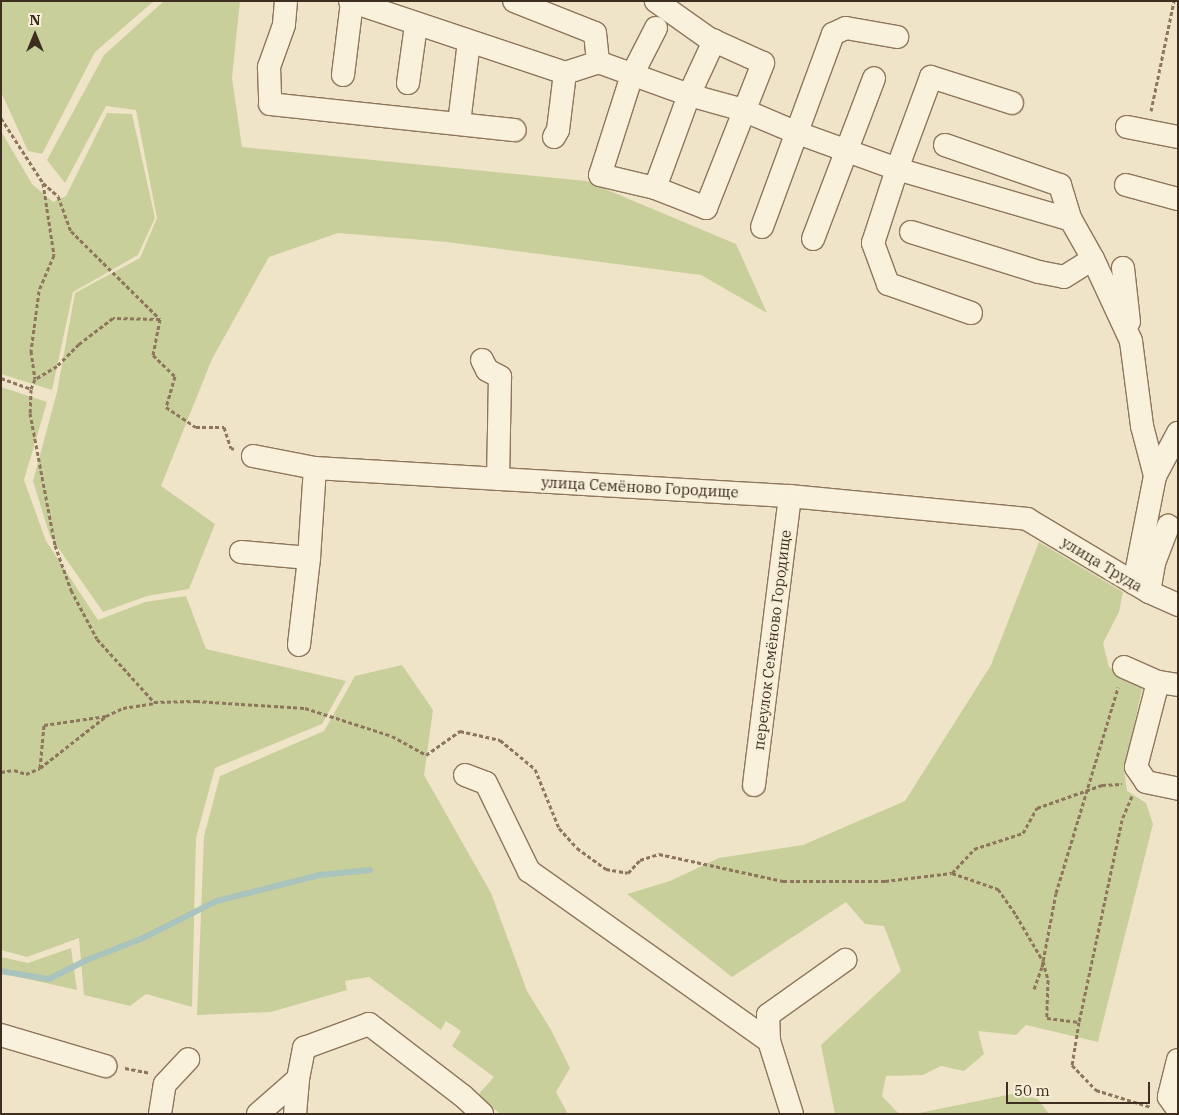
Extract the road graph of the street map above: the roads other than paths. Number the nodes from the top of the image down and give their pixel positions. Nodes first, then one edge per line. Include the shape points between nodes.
1 (286, 1) edge
2 (514, 1) edge
3 (656, 1) edge
4 (351, 2) edge
5 (416, 25) junction
6 (656, 28) dead end
7 (897, 37) dead end
8 (714, 41) junction
9 (468, 42) junction
10 (598, 62) junction
11 (565, 73) junction
12 (343, 75) dead end
13 (632, 75) junction
14 (874, 78) dead end
15 (408, 83) dead end
16 (689, 95) junction
17 (1012, 103) dead end
18 (743, 110) junction
19 (459, 123) junction
20 (1137, 128) road end
21 (515, 130) dead end
22 (795, 132) junction
23 (554, 137) dead end
24 (1178, 137) edge
25 (945, 144) dead end
26 (845, 151) junction
27 (897, 169) junction
28 (1126, 185) dead end
29 (655, 188) junction
30 (1178, 199) edge
31 (1071, 220) junction
32 (762, 227) dead end
33 (911, 232) dead end
34 (813, 239) dead end
35 (1093, 259) junction
36 (1123, 268) dead end
37 (971, 313) dead end
38 (1131, 341) junction
39 (482, 360) dead end
40 (1178, 433) edge
41 (253, 456) dead end
42 (315, 468) junction
43 (1155, 476) junction
44 (498, 479) junction
45 (790, 496) junction
46 (1027, 519) joint
47 (1168, 526) dead end
48 (241, 552) dead end
49 (309, 558) junction
50 (1141, 588) junction
51 (1178, 605) edge
52 (299, 645) dead end
53 (1124, 667) road end
54 (1168, 684) edge
55 (465, 774) dead end
56 (754, 785) dead end
57 (1178, 789) edge
58 (845, 960) dead end
59 (1, 1035) edge
60 (769, 1041) junction
61 (188, 1059) dead end
62 (1178, 1060) edge
63 (105, 1066) road end
64 (298, 1079) junction
65 (1178, 1110) edge
66 (160, 1114) edge
67 (258, 1114) edge
68 (295, 1114) edge
69 (482, 1114) edge
70 (792, 1114) edge

1 - 19 street via 284,25 269,67 270,104
2 - 10 street via 594,32
3 - 8 street
4 - 5 street
4 - 12 street
5 - 9 street
5 - 15 street
6 - 13 street
7 - 22 street via 846,28 833,34
8 - 16 street
8 - 18 street via 763,63
9 - 11 street
9 - 19 street
10 - 11 street
10 - 13 street
11 - 23 street via 558,130
13 - 16 street
13 - 29 street via 600,176
14 - 26 street
16 - 18 street
16 - 29 street
17 - 27 street via 931,77
18 - 22 street
18 - 29 street via 706,208
19 - 21 street
20 - 24 street
22 - 26 street
22 - 32 street
25 - 31 street via 1060,185
26 - 27 street
26 - 34 street
27 - 31 street
27 - 37 street via 873,243 888,284
28 - 30 street
31 - 35 street
33 - 35 street via 1064,277
35 - 38 street
36 - 38 street
38 - 43 street via 1142,426
39 - 44 street via 487,370 500,377
40 - 43 street
41 - 42 street, улица Семёново Городище
42 - 44 street, улица Семёново Городище
42 - 49 street
43 - 50 street
44 - 45 street, улица Семёново Городище
45 - 46 street, улица Семёново Городище
45 - 56 street, переулок Семёново Городище
46 - 50 street, улица Труда
47 - 50 street
48 - 49 street
49 - 52 street
50 - 51 street, улица Труда
53 - 54 street
54 - 57 street via 1136,767 1146,782
55 - 60 street via 486,784 529,871
58 - 60 street via 768,1015
59 - 63 street
60 - 70 street
61 - 66 street via 165,1084
62 - 65 street via 1169,1097
64 - 67 street
64 - 68 street
64 - 69 street via 304,1048 368,1024

